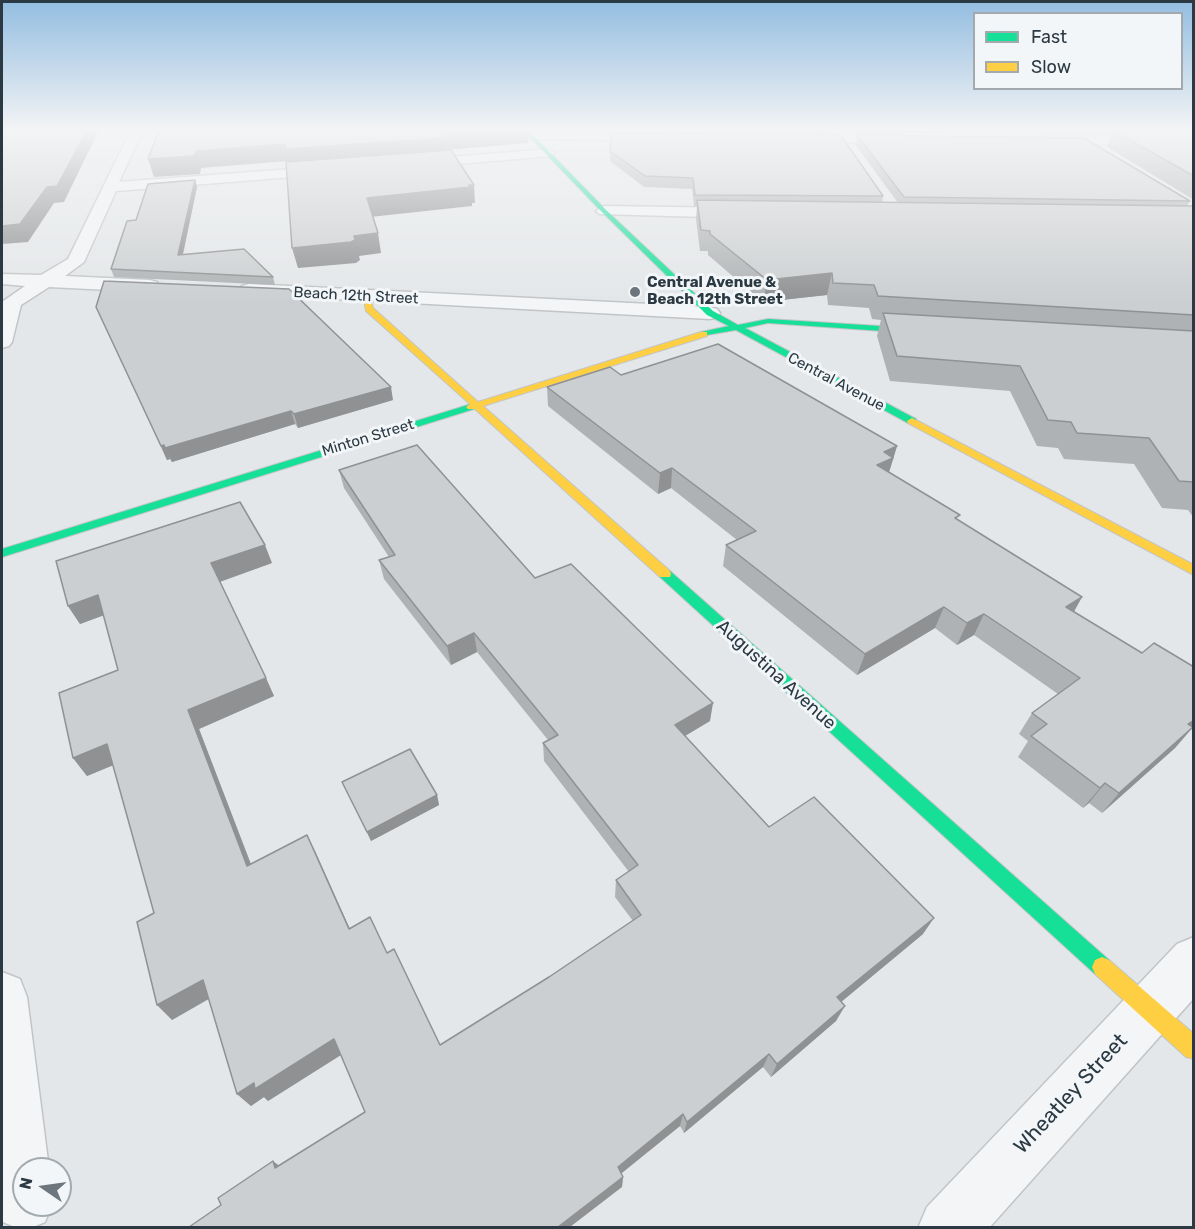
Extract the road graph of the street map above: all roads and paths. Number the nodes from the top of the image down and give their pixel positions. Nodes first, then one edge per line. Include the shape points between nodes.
1 (111, 187) edge
2 (581, 187) edge
3 (604, 211) junction
4 (753, 213) edge
5 (2, 279) edge
6 (45, 281) junction
7 (170, 287) edge
8 (227, 290) edge
9 (366, 296) junction
10 (710, 313) junction
11 (735, 328) junction
12 (934, 331) edge
13 (2, 342) edge
14 (475, 404) junction
15 (2, 553) edge
16 (1194, 571) edge
17 (1194, 960) edge
18 (2, 997) edge
19 (1149, 1009) junction
20 (1194, 1049) edge
21 (19, 1157) edge
22 (948, 1227) edge

1 - 6 street via 75,262
2 - 3 street, Central Avenue
3 - 4 street
3 - 10 street, Central Avenue
5 - 6 street
6 - 7 street
6 - 13 street via 12,302
8 - 9 street, Beach 12th Street
9 - 10 street, Beach 12th Street
9 - 14 street, Augustina Avenue via 369,309
10 - 11 street, Central Avenue
11 - 12 street via 768,321
11 - 14 street, Minton Street via 701,334
11 - 16 street, Central Avenue
14 - 15 street, Minton Street
14 - 19 street, Augustina Avenue
17 - 19 street, Wheatley Street
18 - 21 street
19 - 20 street, Augustina Avenue
19 - 22 street, Wheatley Street

